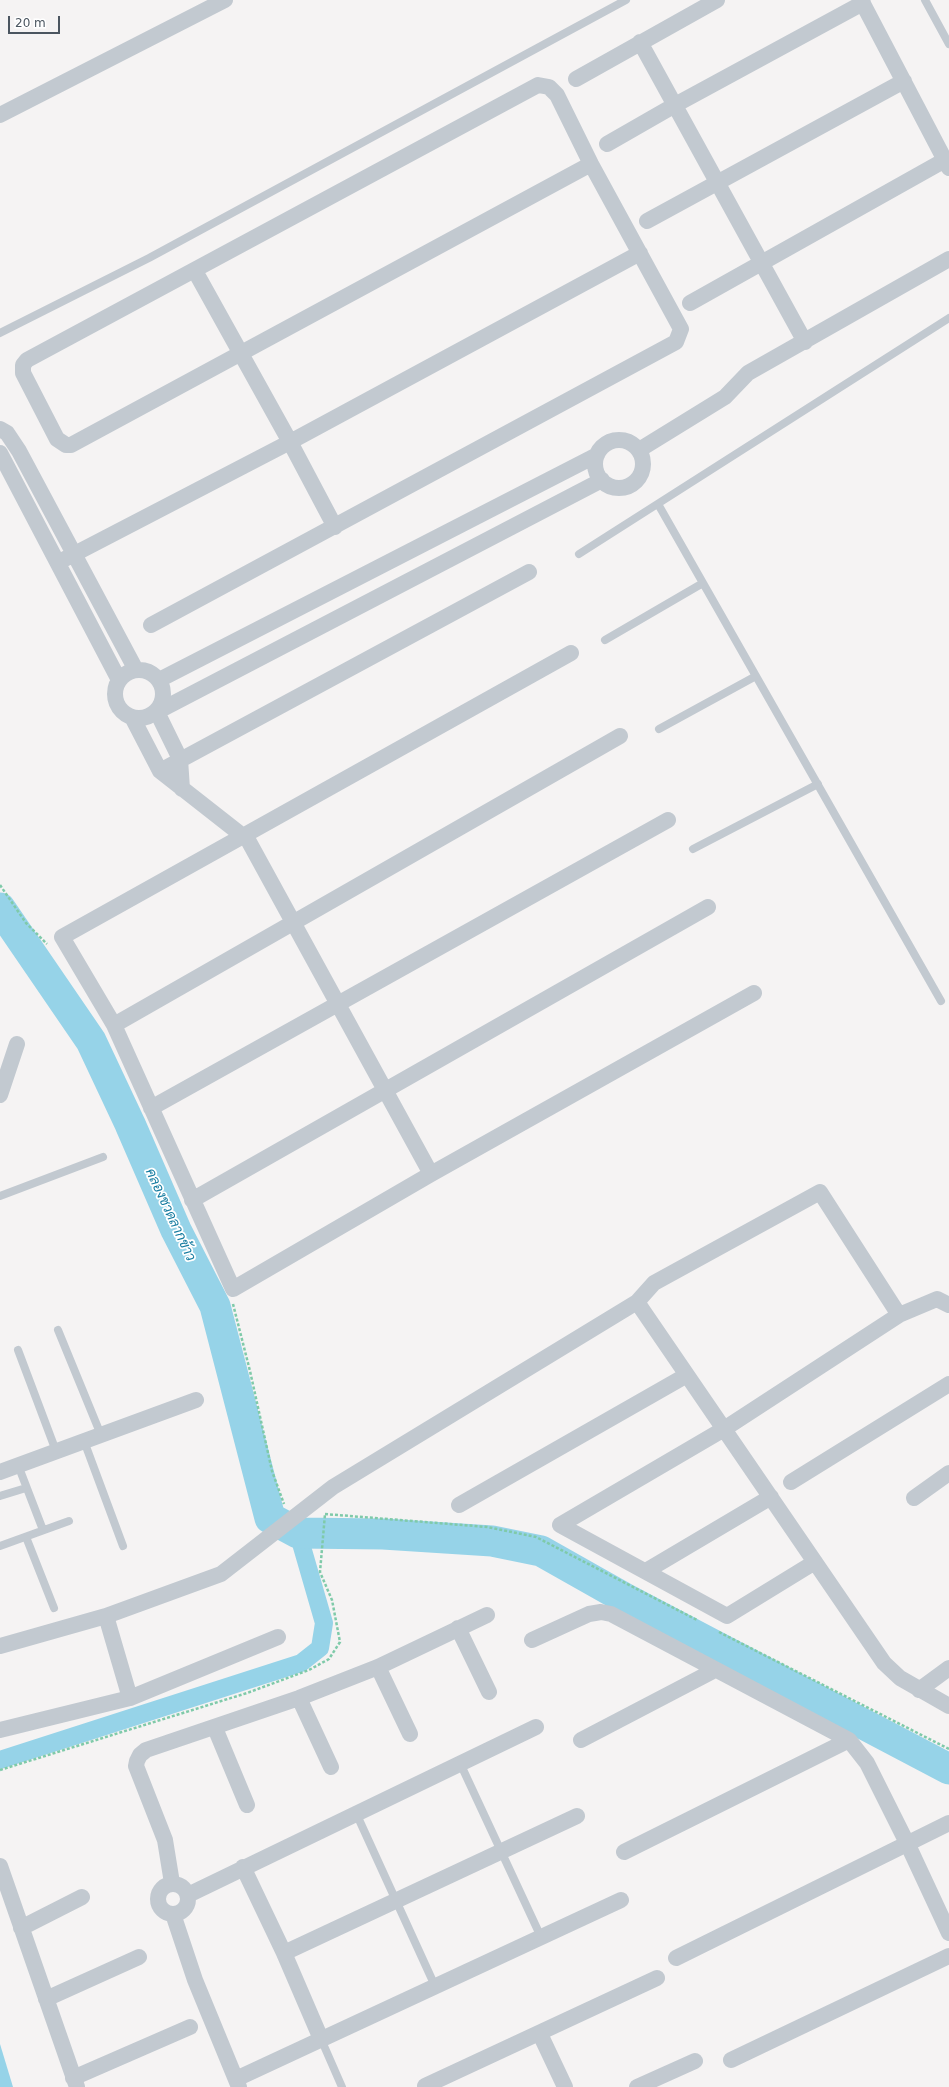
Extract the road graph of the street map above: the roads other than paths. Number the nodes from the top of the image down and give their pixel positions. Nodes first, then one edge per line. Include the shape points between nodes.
1 (225, 0) edge
2 (626, 0) edge
3 (717, 0) edge
4 (925, 0) edge
5 (862, 2) edge
6 (640, 42) junction
7 (949, 44) edge
8 (576, 79) dead end
9 (904, 81) junction
10 (675, 105) junction
11 (0, 115) edge
12 (608, 144) dead end
13 (591, 164) junction
14 (947, 164) edge
15 (718, 182) junction
16 (647, 221) dead end
17 (640, 253) junction
18 (949, 260) edge
19 (763, 264) junction
20 (194, 271) junction
21 (690, 303) dead end
22 (949, 318) edge
23 (0, 333) edge
24 (805, 342) junction
25 (240, 354) junction
26 (0, 429) edge
27 (290, 442) junction
28 (639, 450) junction
29 (0, 453) edge
30 (597, 455) junction
31 (602, 480) junction
32 (658, 504) junction
33 (335, 527) junction
34 (75, 553) junction
35 (579, 554) dead end
36 (59, 562) junction
37 (529, 572) dead end
38 (360, 578) junction
39 (703, 583) junction
40 (370, 601) junction
41 (151, 625) dead end
42 (604, 640) dead end
43 (571, 653) dead end
44 (136, 670) junction
45 (756, 676) junction
46 (119, 680) junction
47 (159, 680) junction
48 (154, 713) junction
49 (132, 717) junction
50 (659, 729) dead end
51 (620, 736) dead end
52 (180, 759) junction
53 (160, 771) junction
54 (818, 784) junction
55 (182, 789) junction
56 (668, 820) dead end
57 (244, 837) junction
58 (693, 848) dead end
59 (708, 907) dead end
60 (293, 923) junction
61 (754, 993) dead end
62 (941, 1001) dead end
63 (338, 1004) junction
64 (114, 1025) junction
65 (17, 1044) dead end
66 (385, 1090) junction
67 (0, 1095) edge
68 (151, 1108) junction
69 (103, 1157) dead end
70 (431, 1174) junction
71 (0, 1196) edge
72 (192, 1200) junction
73 (945, 1299) edge
74 (637, 1302) junction
75 (898, 1315) junction
76 (58, 1330) dead end
77 (18, 1350) dead end
78 (687, 1375) junction
79 (949, 1384) edge
80 (196, 1400) dead end
81 (724, 1429) junction
82 (101, 1435) junction
83 (84, 1441) junction
84 (56, 1451) junction
85 (18, 1465) junction
86 (0, 1472) edge
87 (949, 1473) edge
88 (791, 1482) dead end
89 (26, 1488) junction
90 (0, 1496) edge
91 (771, 1497) junction
92 (914, 1498) dead end
93 (459, 1505) dead end
94 (69, 1521) dead end
95 (43, 1530) junction
96 (26, 1537) junction
97 (0, 1546) edge
98 (123, 1546) dead end
99 (815, 1562) junction
100 (646, 1572) junction
101 (54, 1608) dead end
102 (487, 1615) dead end
103 (106, 1616) junction
104 (458, 1628) junction
105 (278, 1637) dead end
106 (532, 1640) dead end
107 (0, 1646) edge
108 (378, 1667) junction
109 (949, 1668) edge
110 (715, 1670) junction
111 (919, 1690) junction
112 (489, 1692) dead end
113 (130, 1698) junction
114 (299, 1698) junction
115 (949, 1706) edge
116 (536, 1727) dead end
117 (215, 1728) junction
118 (0, 1730) edge
119 (410, 1734) dead end
120 (581, 1740) dead end
121 (849, 1740) junction
122 (460, 1763) junction
123 (331, 1768) dead end
124 (247, 1805) dead end
125 (356, 1813) junction
126 (577, 1816) dead end
127 (949, 1823) edge
128 (908, 1845) junction
129 (502, 1851) junction
130 (624, 1852) dead end
131 (0, 1866) edge
132 (243, 1867) junction
133 (172, 1883) junction
134 (188, 1894) junction
135 (82, 1897) dead end
136 (621, 1900) dead end
137 (396, 1901) junction
138 (173, 1914) junction
139 (20, 1928) junction
140 (949, 1933) edge
141 (541, 1937) junction
142 (284, 1953) junction
143 (949, 1956) edge
144 (139, 1957) dead end
145 (676, 1958) dead end
146 (658, 1978) dead end
147 (435, 1986) junction
148 (46, 1999) junction
149 (190, 2027) dead end
150 (540, 2034) junction
151 (321, 2039) junction
152 (731, 2060) dead end
153 (695, 2061) dead end
154 (75, 2082) edge
155 (237, 2083) edge
156 (425, 2086) edge
157 (342, 2087) edge
158 (564, 2087) edge
159 (637, 2087) edge

1 - 11 street
2 - 23 lane via 150,258
3 - 6 street
4 - 7 lane
5 - 9 street
5 - 10 street
6 - 8 street
6 - 10 street
9 - 14 street
9 - 15 street
10 - 12 street
10 - 15 street
13 - 17 street
13 - 20 street via 556,95 549,87 538,85
13 - 25 street
14 - 19 street
15 - 16 street
15 - 19 street
17 - 27 street
17 - 33 street via 681,329 676,342
18 - 24 street
19 - 21 street
19 - 24 street
20 - 25 street
20 - 25 street via 27,360 23,365 23,373 57,439 66,446 71,445
22 - 32 lane
24 - 28 street via 748,373 725,397
25 - 27 street
26 - 34 street via 7,433 19,451
27 - 33 street
27 - 34 street
28 - 30 street via 629,442 616,440 605,445
28 - 31 street via 643,469 637,480 619,488
29 - 36 street
30 - 31 street via 596,468
30 - 38 street
31 - 40 street
32 - 35 lane
32 - 39 lane
33 - 41 street
34 - 36 street
34 - 44 street
36 - 46 street
37 - 52 street
38 - 40 street
38 - 47 street
39 - 42 lane
39 - 45 lane
40 - 48 street
43 - 57 street
44 - 46 street
44 - 47 street via 149,672
45 - 50 lane
45 - 54 lane
46 - 49 street via 115,692 117,705
47 - 48 street via 163,693
48 - 49 street via 139,718
48 - 52 street
49 - 53 street
51 - 60 street
52 - 53 street
52 - 55 street
53 - 55 street
54 - 58 lane
54 - 62 lane
55 - 57 street
56 - 63 street
57 - 60 street
57 - 64 street via 62,937
59 - 66 street
60 - 63 street
60 - 64 street
61 - 70 street
63 - 66 street
63 - 68 street
64 - 68 street
65 - 67 street
66 - 70 street
66 - 72 street
68 - 72 street
69 - 71 lane
70 - 72 street via 233,1289
73 - 75 street
74 - 75 street via 654,1283 820,1192
74 - 78 street
74 - 103 street via 333,1487 221,1574
75 - 81 street
76 - 82 lane
77 - 84 lane
78 - 81 street
78 - 93 street
79 - 88 street
80 - 82 street
81 - 91 street
81 - 100 street via 560,1525
82 - 83 street
83 - 84 street
83 - 98 lane
84 - 85 street
85 - 86 street
85 - 89 lane
87 - 92 street
89 - 90 lane
89 - 95 lane
91 - 99 street
91 - 100 street
94 - 95 lane
95 - 96 lane
96 - 97 lane
96 - 101 lane
99 - 100 street via 727,1616
99 - 111 street via 884,1663 900,1678
102 - 104 street
103 - 107 street
103 - 113 street
104 - 108 street
104 - 112 street
105 - 113 street
106 - 110 street via 589,1614 601,1612 611,1614
108 - 114 street
108 - 119 street
109 - 111 street
110 - 120 street
110 - 121 street
111 - 115 street
113 - 118 street
114 - 117 street
114 - 123 street
116 - 122 street
117 - 124 street
117 - 133 street via 146,1750 137,1761 136,1766 165,1840
121 - 128 street via 867,1763
121 - 130 street
122 - 125 street
122 - 129 lane
125 - 132 street
125 - 137 lane
126 - 129 street
127 - 128 street
128 - 140 street
128 - 145 street
129 - 137 street
129 - 141 lane
131 - 139 street
132 - 134 street
132 - 142 street
133 - 134 street via 179,1884
133 - 138 street via 160,1890 157,1903 166,1913
134 - 138 street via 185,1908
135 - 139 street
136 - 141 street
137 - 142 street
137 - 147 lane
138 - 155 street via 195,1980
139 - 148 street
141 - 147 street
142 - 151 street
143 - 152 street
144 - 148 street
146 - 150 street
147 - 151 street
148 - 154 street
149 - 154 street
150 - 156 street
150 - 158 street
151 - 155 street
151 - 157 lane
153 - 159 street

